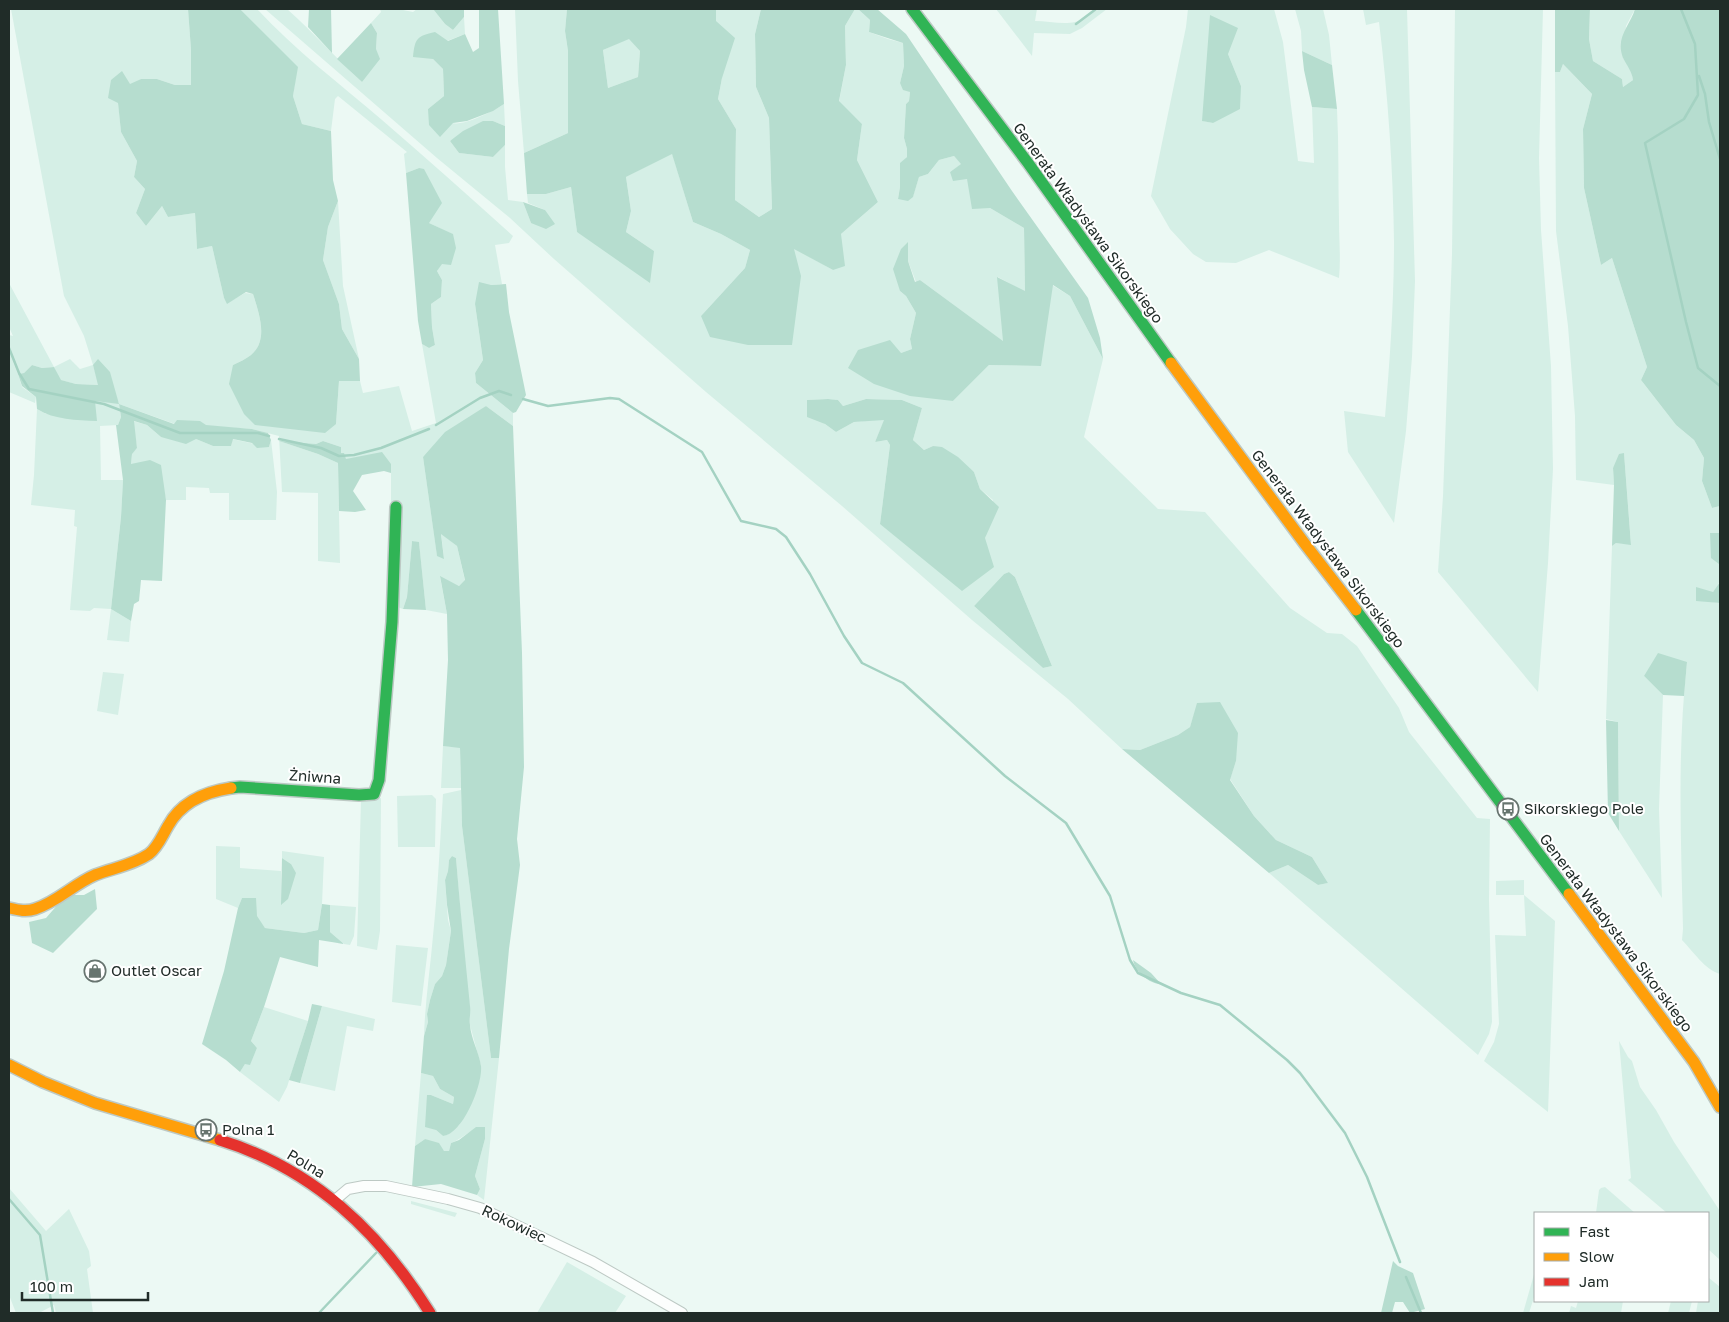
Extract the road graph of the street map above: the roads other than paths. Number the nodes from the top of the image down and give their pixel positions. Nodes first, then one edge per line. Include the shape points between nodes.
1 (912, 9) edge
2 (396, 507) dead end
3 (9, 908) edge
4 (9, 1065) edge
5 (1720, 1107) edge
6 (335, 1200) junction
7 (430, 1313) edge
8 (682, 1313) edge

1 - 5 street, Generała Władysława Sikorskiego via 1305,544 1694,1062
2 - 3 street, Żniwna via 389,667 379,780 374,794 240,787 217,790 180,808 156,848 148,855 94,876 33,910
4 - 6 street, Polna via 81,1098 251,1151
6 - 7 street, Polna via 389,1252
6 - 8 street, Rokowiec via 348,1189 386,1186 480,1208 593,1262

